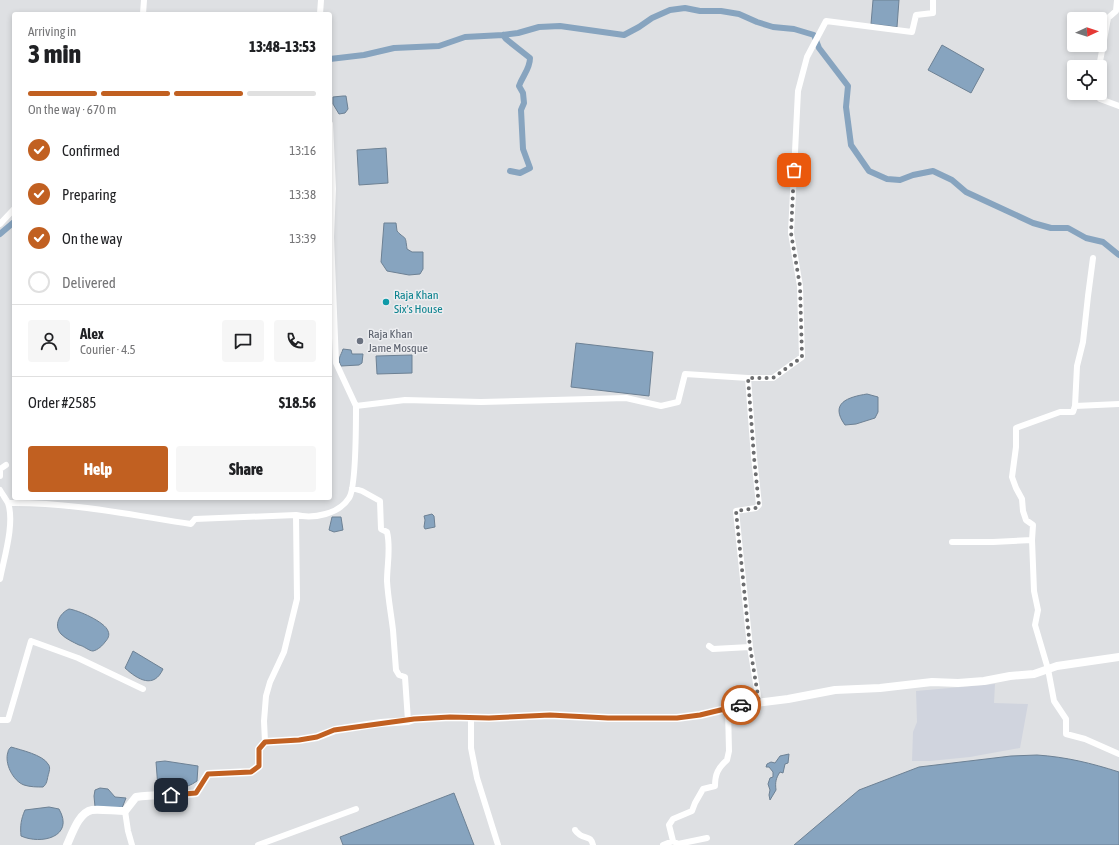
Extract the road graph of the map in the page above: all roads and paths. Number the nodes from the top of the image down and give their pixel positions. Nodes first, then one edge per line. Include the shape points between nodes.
1 (144, 0) edge
2 (321, 0) edge
3 (934, 0) edge
4 (1117, 0) edge
5 (143, 12) edge
6 (320, 12) edge
7 (1100, 60) edge
8 (1103, 100) edge
9 (1119, 106) edge
10 (332, 167) edge
11 (332, 205) edge
12 (12, 211) edge
13 (0, 224) edge
14 (1093, 258) dead end
15 (332, 279) edge
16 (748, 378) junction
17 (1119, 404) edge
18 (356, 406) junction
19 (1075, 406) junction
20 (6, 465) dead end
21 (0, 476) edge
22 (352, 488) junction
23 (0, 490) edge
24 (8, 504) junction
25 (296, 515) junction
26 (1032, 540) junction
27 (952, 542) dead end
28 (0, 579) edge
29 (709, 646) dead end
30 (750, 647) junction
31 (1119, 657) edge
32 (1048, 669) junction
33 (143, 689) dead end
34 (759, 702) junction
35 (728, 709) junction
36 (471, 717) junction
37 (0, 720) edge
38 (408, 721) junction
39 (265, 742) junction
40 (1119, 754) edge
41 (356, 808) dead end
42 (125, 811) junction
43 (575, 830) dead end
44 (707, 838) dead end
45 (673, 840) junction
46 (67, 845) edge
47 (132, 845) edge
48 (258, 845) edge
49 (498, 845) edge
50 (593, 845) edge
51 (663, 845) edge

1 - 5 street
2 - 6 street
3 - 16 street via 933,13 916,15 912,32 826,21 807,56 798,92 791,233 800,286 802,357 773,378
4 - 7 street via 1116,10 1108,18
8 - 9 street
10 - 11 street
12 - 13 street
14 - 19 street via 1083,342 1077,366
15 - 18 street via 336,363
16 - 18 street via 685,374 678,402 661,406 626,398 481,402 405,400
16 - 30 street via 759,506 736,511
17 - 19 street
18 - 22 street
19 - 26 street via 1073,412 1060,412 1016,428 1012,477 1022,499 1026,520 1032,525
20 - 21 street via 0,469
22 - 25 street via 350,497 334,511 320,516
22 - 38 street via 380,502 380,529 387,532 388,537 387,579 396,670 399,675 405,677
23 - 24 street
24 - 25 street via 99,509 191,524 195,519
24 - 28 street via 9,535
25 - 39 street via 297,599 284,652 266,696
26 - 27 street
26 - 32 street via 1034,591 1038,610 1035,625
29 - 30 street via 713,649
30 - 34 street
31 - 32 street
32 - 34 street via 1034,674 984,681 932,682 835,690
32 - 40 street via 1054,701 1066,719 1066,734 1085,738
33 - 37 street via 78,658 31,641 8,720
34 - 35 street
35 - 36 street via 677,718 550,715
35 - 45 street via 727,760 715,777 715,786 703,789 692,811 673,819 669,825
36 - 38 street
36 - 49 street via 471,748 477,778
38 - 39 street via 334,730 317,737 299,740
39 - 42 street via 259,749 259,766 251,772 208,774 196,793 136,797
41 - 48 street
42 - 46 street via 87,811
42 - 47 street
43 - 50 street via 579,835 589,837
44 - 45 street via 678,844
45 - 51 street

